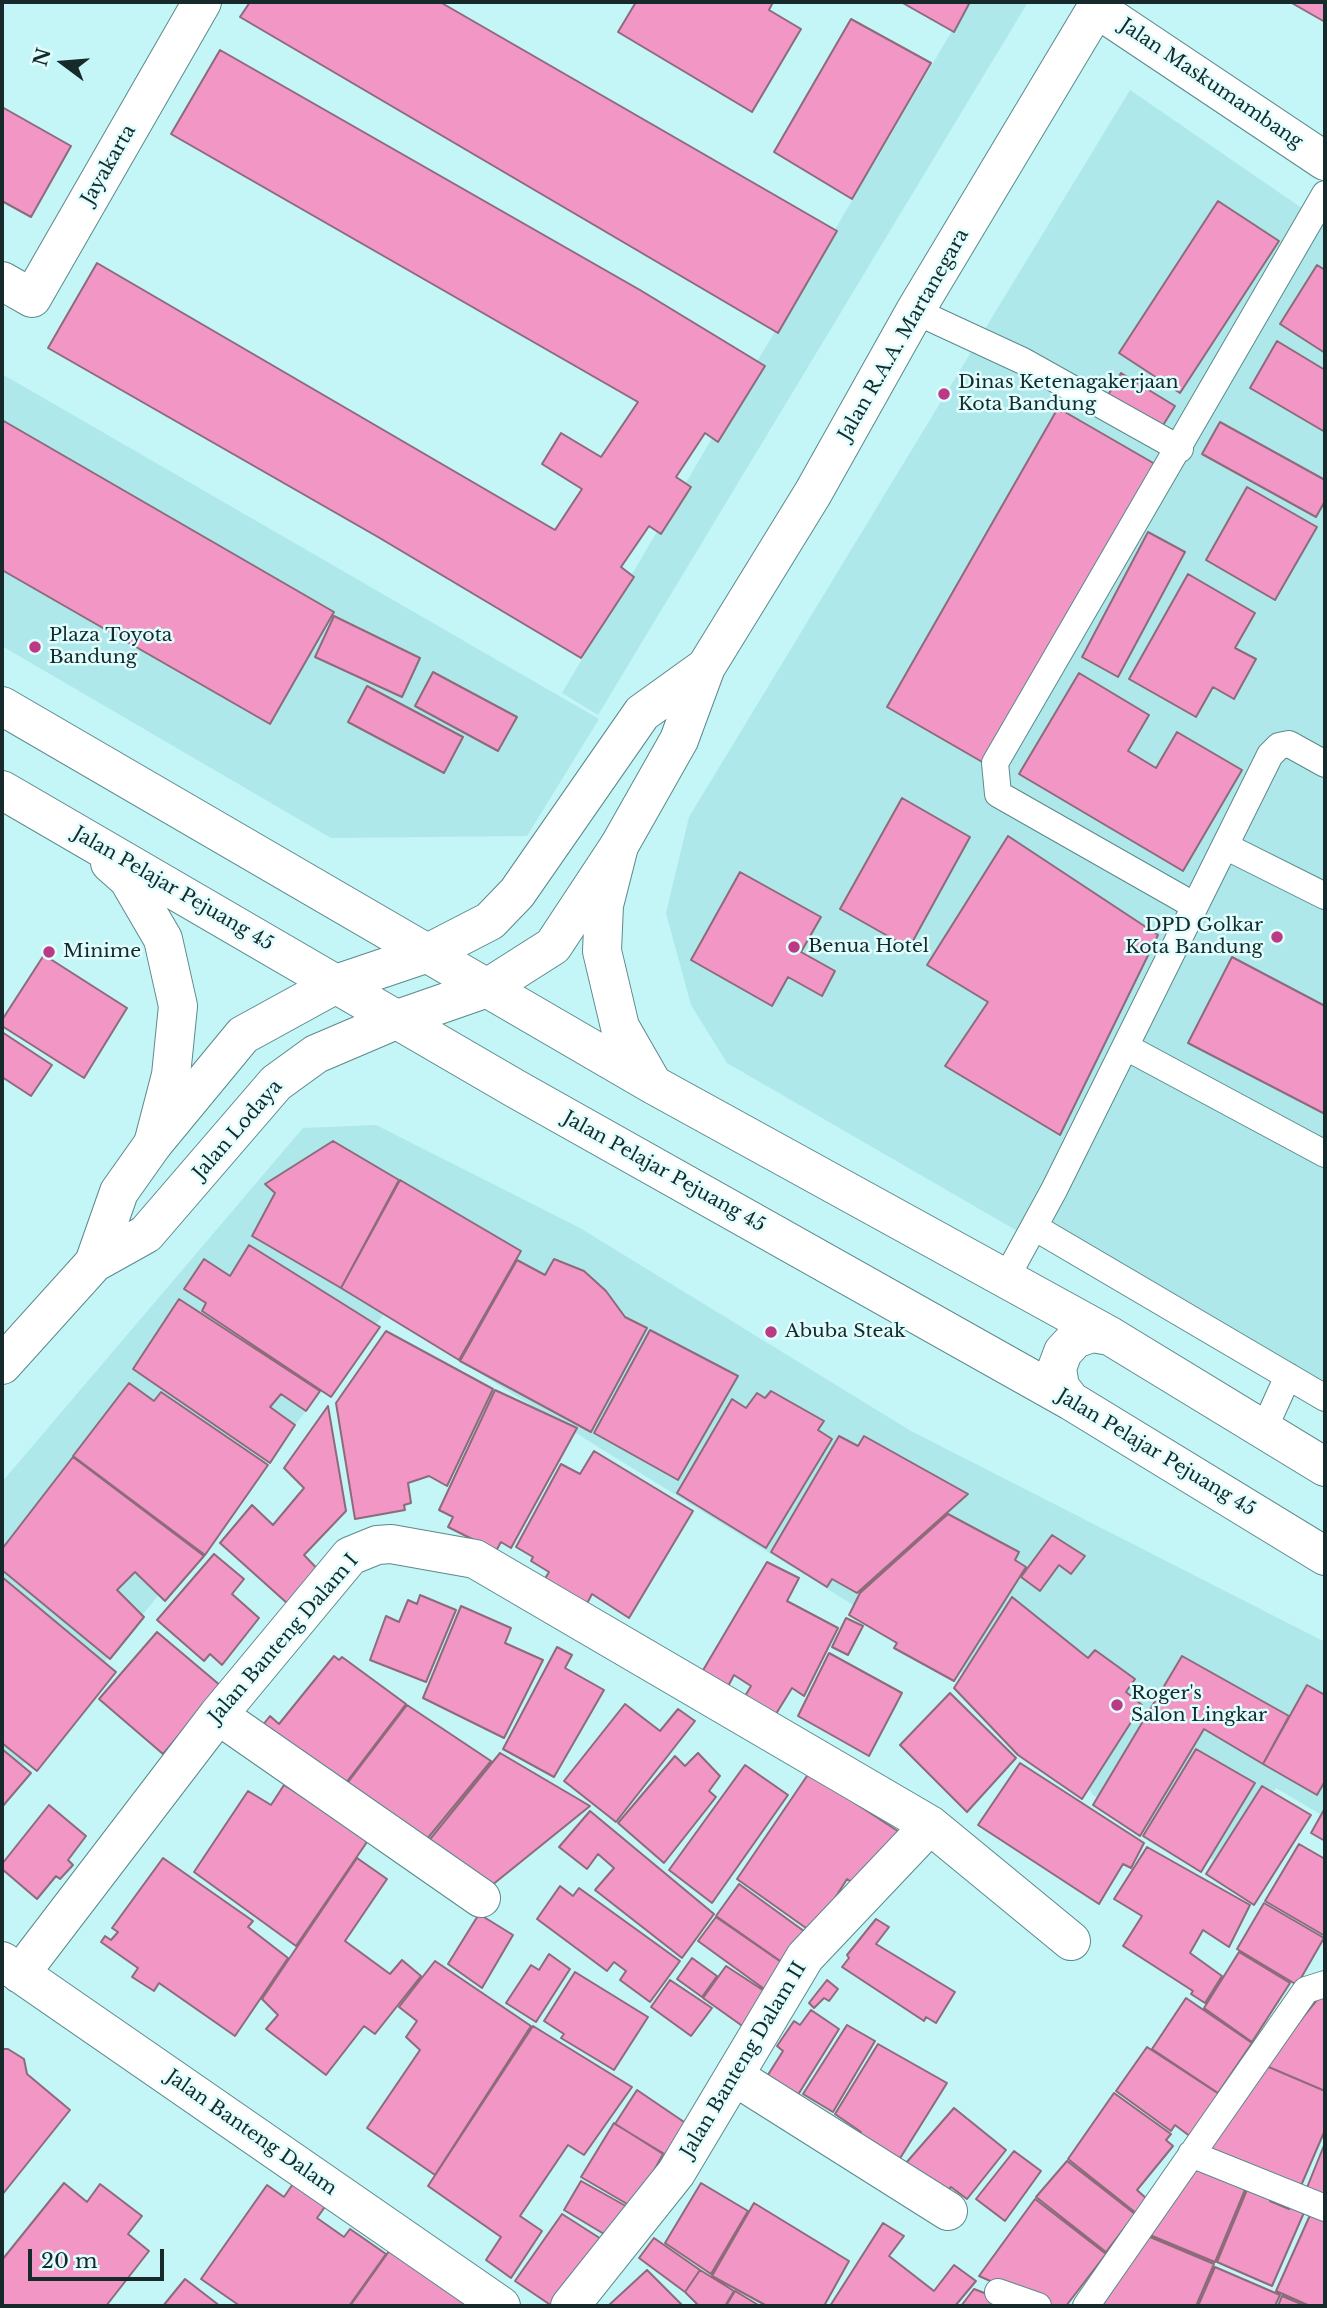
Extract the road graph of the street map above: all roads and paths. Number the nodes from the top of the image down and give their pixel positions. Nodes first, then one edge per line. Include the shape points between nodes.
1 (202, 2) edge
2 (1098, 5) edge
3 (1325, 161) edge
4 (1325, 194) edge
5 (2, 281) edge
6 (915, 312) junction
7 (1180, 449) junction
8 (706, 667) junction
9 (2, 706) edge
10 (1325, 764) edge
11 (2, 790) edge
12 (78, 834) junction
13 (619, 846) junction
14 (1227, 847) junction
15 (1325, 895) edge
16 (1195, 906) junction
17 (428, 953) junction
18 (336, 984) junction
19 (487, 988) junction
20 (398, 1019) junction
21 (1126, 1047) junction
22 (652, 1084) junction
23 (153, 1144) junction
24 (1325, 1154) edge
25 (1034, 1227) junction
26 (94, 1263) junction
27 (1006, 1278) junction
28 (1110, 1336) junction
29 (2, 1365) edge
30 (1288, 1376) junction
31 (1325, 1398) edge
32 (1071, 1401) junction
33 (1264, 1429) junction
34 (1325, 1467) edge
35 (1325, 1556) edge
36 (218, 1715) junction
37 (930, 1825) junction
38 (481, 1898) dead end
39 (1071, 1941) dead end
40 (11, 1967) edge
41 (1325, 1984) edge
42 (734, 2076) junction
43 (1191, 2154) junction
44 (1325, 2208) edge
45 (948, 2211) dead end
46 (998, 2291) dead end
47 (501, 2306) edge
48 (570, 2306) edge
49 (1038, 2306) edge
50 (1086, 2306) edge

1 - 5 main road, Jayakarta via 32,298
2 - 3 main road, Jalan Maskumambang
2 - 6 main road, Jalan R.A.A. Martanegara
4 - 7 lane
6 - 7 lane via 1023,361
6 - 8 main road, Jalan R.A.A. Martanegara via 813,493
7 - 16 lane via 995,764 994,778 998,794
8 - 13 main road, Jalan R.A.A. Martanegara via 679,740
8 - 17 main road, Jalan R.A.A. Martanegara via 642,713 517,893 499,912
9 - 17 main road
10 - 14 lane via 1289,744 1279,746 1270,755
11 - 12 main road, Jalan Pelajar Pejuang 45
12 - 18 main road, Jalan Pelajar Pejuang 45
12 - 23 main road via 128,879 163,939 178,1006 171,1075
13 - 19 main road, Jalan R.A.A. Martanegara via 553,946
13 - 22 main road via 604,905 602,951 620,1027
14 - 15 lane
14 - 16 lane
16 - 21 lane
17 - 18 main road, Jalan R.A.A. Martanegara
17 - 19 main road
18 - 20 main road, Jalan Pelajar Pejuang 45
18 - 23 main road, Jalan Lodaya via 243,1035
19 - 20 main road, Jalan R.A.A. Martanegara
19 - 22 main road
20 - 26 main road, Jalan Lodaya via 316,1054 276,1083 146,1234
20 - 32 main road, Jalan Pelajar Pejuang 45
21 - 24 lane
21 - 25 lane
22 - 27 main road
23 - 26 main road, Jalan Lodaya via 119,1192
25 - 27 lane
25 - 30 lane
26 - 29 main road, Jalan Lodaya
27 - 28 main road
28 - 32 main road via 1092,1333 1075,1339 1063,1352 1057,1368 1060,1387
28 - 33 main road
30 - 31 lane
30 - 33 lane
32 - 35 main road, Jalan Pelajar Pejuang 45
33 - 34 main road
36 - 37 main road, Jalan Banteng Dalam I via 350,1556 377,1545 406,1545 475,1559
36 - 38 main road
36 - 40 main road, Jalan Banteng Dalam I
37 - 39 main road, Jalan Banteng Dalam I
37 - 42 main road, Jalan Banteng Dalam II via 805,1957
40 - 47 main road, Jalan Banteng Dalam
41 - 43 lane via 1306,1990
42 - 45 main road
42 - 48 main road, Jalan Banteng Dalam II via 676,2173
43 - 44 lane
43 - 50 lane
46 - 49 lane

